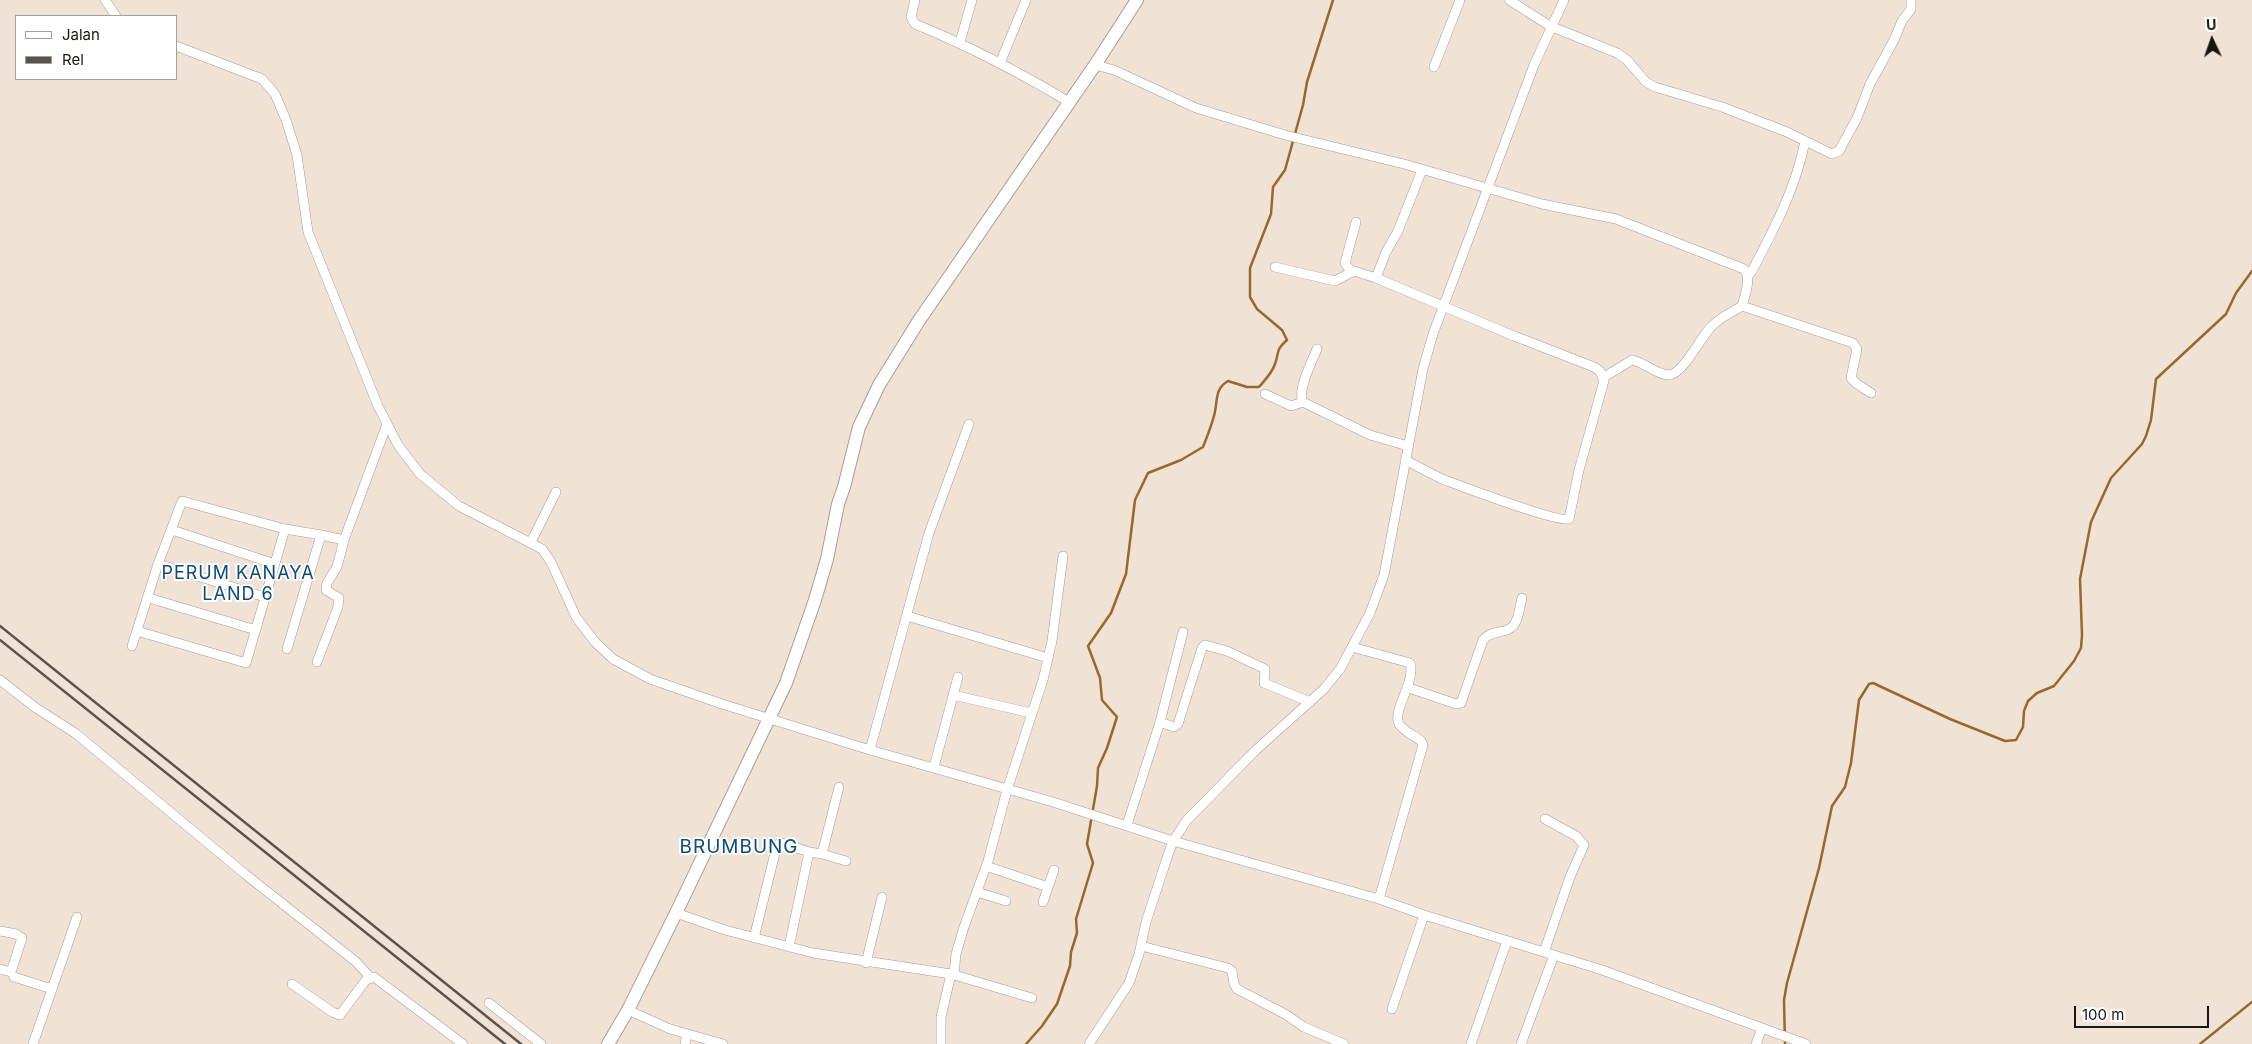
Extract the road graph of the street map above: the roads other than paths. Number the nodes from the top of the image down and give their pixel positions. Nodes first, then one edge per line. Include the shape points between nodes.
1 (105, 0) edge
2 (915, 0) edge
3 (972, 0) edge
4 (1026, 0) edge
5 (1137, 0) edge
6 (1460, 0) edge
7 (1509, 0) edge
8 (1564, 0) edge
9 (1911, 0) edge
10 (115, 15) edge
11 (1550, 26) junction
12 (960, 42) junction
13 (178, 47) edge
14 (1000, 63) junction
15 (1095, 65) junction
16 (1434, 66) dead end
17 (1069, 102) junction
18 (1805, 141) junction
19 (1422, 170) junction
20 (1486, 189) junction
21 (1356, 222) dead end
22 (1275, 267) dead end
23 (1351, 272) junction
24 (1748, 276) junction
25 (1376, 278) junction
26 (1442, 306) junction
27 (1742, 306) junction
28 (1317, 349) dead end
29 (1604, 377) junction
30 (1871, 393) dead end
31 (1265, 394) dead end
32 (1303, 402) junction
33 (387, 424) junction
34 (969, 424) dead end
35 (1408, 446) junction
36 (1405, 460) junction
37 (556, 492) dead end
38 (285, 529) junction
39 (172, 530) junction
40 (321, 535) junction
41 (344, 540) junction
42 (531, 542) junction
43 (1063, 556) dead end
44 (158, 564) junction
45 (275, 564) junction
46 (266, 597) junction
47 (149, 598) junction
48 (1522, 598) dead end
49 (908, 616) junction
50 (256, 630) junction
51 (137, 631) junction
52 (1183, 632) dead end
53 (132, 646) dead end
54 (1352, 647) junction
55 (287, 648) dead end
56 (1048, 658) junction
57 (317, 662) dead end
58 (958, 677) dead end
59 (0, 680) edge
60 (1409, 688) junction
61 (953, 695) junction
62 (1310, 702) junction
63 (1031, 713) junction
64 (768, 718) junction
65 (1160, 722) junction
66 (870, 750) junction
67 (934, 767) junction
68 (839, 786) dead end
69 (1007, 790) junction
70 (1545, 818) dead end
71 (1127, 825) junction
72 (1173, 841) junction
73 (809, 852) junction
74 (822, 854) junction
75 (846, 861) dead end
76 (986, 866) junction
77 (1054, 870) dead end
78 (1048, 887) junction
79 (977, 892) junction
80 (882, 897) dead end
81 (1379, 899) junction
82 (1006, 901) dead end
83 (1043, 902) dead end
84 (676, 914) junction
85 (1424, 915) junction
86 (77, 917) dead end
87 (0, 931) edge
88 (754, 938) junction
89 (1507, 941) junction
90 (1141, 946) junction
91 (789, 947) junction
92 (1544, 952) junction
93 (1554, 956) junction
94 (866, 963) junction
95 (0, 969) edge
96 (952, 974) junction
97 (14, 977) dead end
98 (370, 977) junction
99 (292, 984) dead end
100 (52, 989) junction
101 (1032, 998) dead end
102 (489, 1003) dead end
103 (1392, 1009) dead end
104 (628, 1010) junction
105 (1762, 1028) junction
106 (687, 1034) junction
107 (32, 1044) edge
108 (463, 1044) edge
109 (541, 1044) edge
110 (608, 1044) edge
111 (684, 1044) edge
112 (723, 1044) edge
113 (942, 1044) edge
114 (1089, 1044) edge
115 (1344, 1044) edge
116 (1471, 1044) edge
117 (1521, 1044) edge
118 (1756, 1044) edge
119 (1806, 1044) edge

1 - 10 street
2 - 12 street via 911,17 913,23
3 - 12 street
4 - 14 street
5 - 15 street
6 - 16 street
7 - 11 street
8 - 11 street
9 - 18 street via 1911,9 1870,84 1839,151 1830,154
11 - 18 street via 1617,53 1655,87 1722,106
11 - 20 street
12 - 14 street
13 - 33 street via 262,79 275,94 297,155 308,232
14 - 17 street
15 - 17 street
15 - 19 street via 1114,70 1196,108 1308,142
17 - 64 street via 878,385 860,427 815,600 786,683
18 - 24 street via 1790,194
19 - 20 street
19 - 25 street
20 - 24 street via 1616,219 1744,269
20 - 26 street
21 - 23 street via 1345,263
22 - 23 street via 1336,281
23 - 25 street
24 - 27 street
25 - 26 street
26 - 29 street via 1594,367
26 - 35 street via 1423,369
27 - 29 street via 1713,324 1674,374 1664,374 1632,360
27 - 30 street via 1853,343 1857,349 1850,378
28 - 32 street via 1303,387
29 - 36 street via 1569,519 1445,480
31 - 32 street via 1291,406
32 - 35 street via 1370,436
33 - 41 street
33 - 42 street via 398,445 428,481 459,506
34 - 49 street via 929,533
35 - 36 street
36 - 54 street via 1384,575 1370,613
37 - 42 street
38 - 39 street via 184,500
38 - 40 street
38 - 45 street
39 - 44 street
39 - 45 street
40 - 41 street
40 - 55 street
41 - 57 street via 326,590 339,598 338,607
42 - 64 street via 542,549 551,562 576,617 613,659 650,679
43 - 56 street
44 - 46 street
44 - 47 street
45 - 46 street
46 - 50 street
47 - 50 street
47 - 51 street
48 - 60 street via 1513,627 1491,633 1483,640 1461,703
49 - 56 street
49 - 66 street
50 - 51 street via 248,661 244,663
51 - 53 street
52 - 65 street
54 - 60 street via 1408,661 1412,666
54 - 62 street via 1332,680
56 - 63 street
58 - 61 street
59 - 98 street via 75,732 244,874 355,961
60 - 81 street via 1402,702 1399,722 1421,741 1423,750
61 - 63 street
61 - 67 street
62 - 65 street via 1264,683 1265,669 1227,651 1205,645 1178,724 1174,727
62 - 72 street via 1234,772 1187,820
63 - 69 street
64 - 66 street
64 - 84 street
65 - 71 street
66 - 67 street
67 - 69 street
68 - 74 street
69 - 71 street
69 - 76 street
70 - 92 street via 1576,836 1584,845
71 - 72 street
72 - 81 street
72 - 90 street
73 - 74 street
73 - 88 street via 782,843 777,845
73 - 91 street
74 - 75 street
76 - 78 street
76 - 79 street
77 - 78 street
78 - 83 street
79 - 82 street
79 - 96 street
80 - 94 street
81 - 85 street
84 - 88 street
84 - 104 street
85 - 89 street
85 - 103 street
86 - 100 street
87 - 95 street via 22,938 11,972
88 - 91 street
89 - 92 street
89 - 116 street
90 - 114 street via 1129,983
90 - 115 street via 1228,968 1238,990 1304,1027
91 - 94 street
92 - 93 street
93 - 105 street
93 - 117 street
94 - 96 street
96 - 101 street
96 - 113 street via 941,1017
97 - 100 street
98 - 99 street via 339,1015
98 - 108 street
100 - 107 street
102 - 109 street
104 - 106 street
104 - 110 street
105 - 118 street
105 - 119 street
106 - 111 street
106 - 112 street

